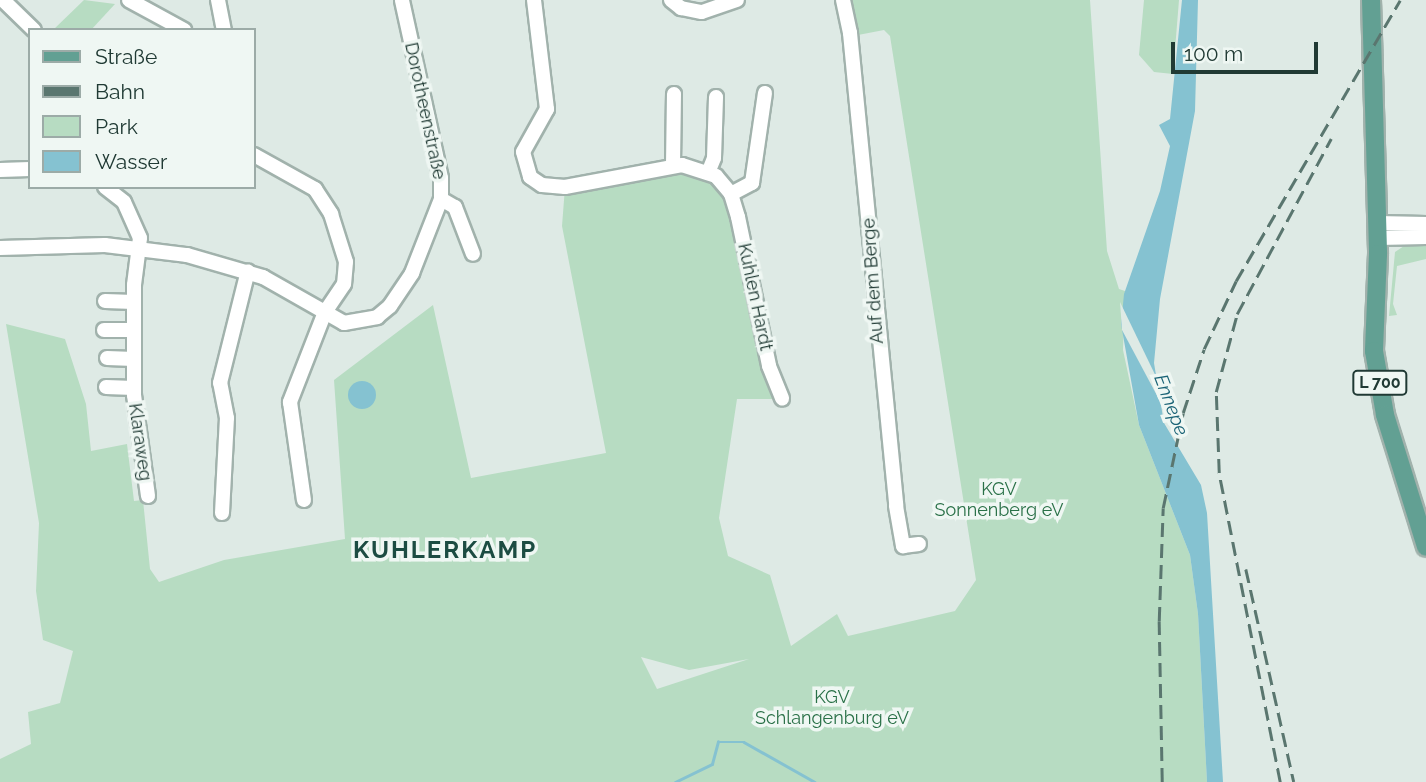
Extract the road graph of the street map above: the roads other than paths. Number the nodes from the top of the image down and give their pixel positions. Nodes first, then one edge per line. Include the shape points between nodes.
1 (2, 0) edge
2 (129, 0) edge
3 (218, 0) edge
4 (402, 0) edge
5 (534, 0) edge
6 (671, 0) edge
7 (737, 0) edge
8 (843, 0) edge
9 (1371, 0) edge
10 (32, 28) edge
11 (180, 28) edge
12 (224, 28) edge
13 (765, 93) dead end
14 (674, 94) dead end
15 (716, 97) dead end
16 (256, 156) edge
17 (673, 165) junction
18 (28, 169) edge
19 (0, 170) edge
20 (708, 173) junction
21 (108, 189) edge
22 (731, 194) junction
23 (441, 199) junction
24 (1426, 224) edge
25 (1378, 230) junction
26 (1426, 237) edge
27 (0, 248) edge
28 (139, 249) junction
29 (473, 254) dead end
30 (248, 271) junction
31 (105, 301) dead end
32 (134, 302) junction
33 (325, 312) junction
34 (104, 330) dead end
35 (134, 330) junction
36 (107, 358) dead end
37 (134, 359) junction
38 (106, 387) dead end
39 (134, 388) junction
40 (782, 399) dead end
41 (148, 496) dead end
42 (303, 500) dead end
43 (222, 513) dead end
44 (919, 544) dead end
45 (1426, 547) edge

1 - 10 street
2 - 11 street
3 - 12 street
4 - 23 street, Dorotheenstraße via 441,178
5 - 17 street via 547,93 545,113 523,152 530,177 542,185 565,187
6 - 7 street via 681,8 702,12
8 - 44 street, Auf dem Berge via 850,33 896,506 903,546
9 - 25 main road, L 700
13 - 22 street via 752,183
14 - 17 street
15 - 20 street via 714,158
16 - 33 street via 303,180 331,215 347,271
17 - 20 street
18 - 19 street
20 - 22 street
21 - 28 street, Klaraweg via 124,202 139,230
22 - 40 street, Kuhlen Hardt via 769,366
23 - 29 street, Dorotheenstraße via 455,207
23 - 33 street via 420,255 390,306 356,323 344,323
24 - 25 street
25 - 26 street
25 - 45 main road, L 700 via 1374,351 1388,428
27 - 28 street via 35,243
28 - 30 street
28 - 32 street, Klaraweg
30 - 33 street
30 - 43 street via 220,383 227,418
31 - 32 street
32 - 35 street, Klaraweg
33 - 42 street via 290,402
34 - 35 street
35 - 37 street, Klaraweg
36 - 37 street
37 - 39 street, Klaraweg
38 - 39 street, Klaraweg
39 - 41 street, Klaraweg

